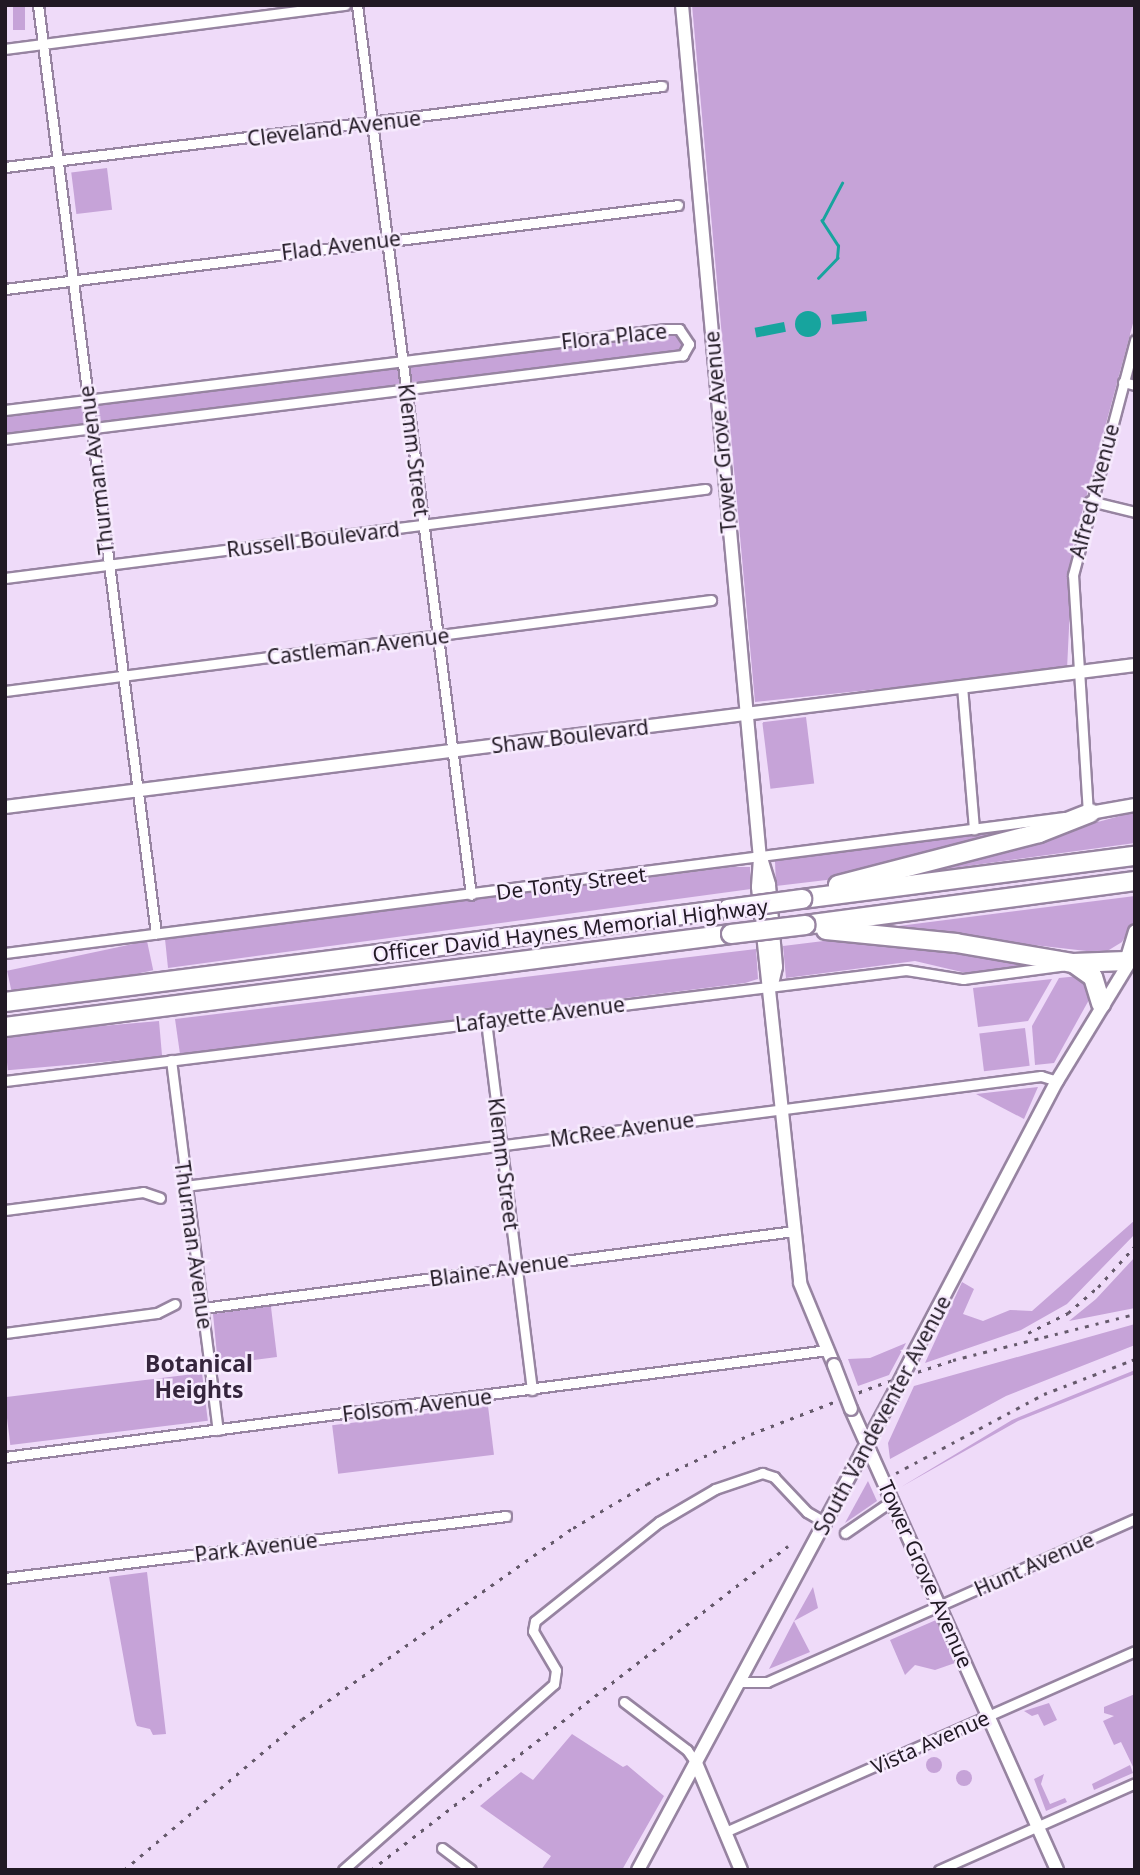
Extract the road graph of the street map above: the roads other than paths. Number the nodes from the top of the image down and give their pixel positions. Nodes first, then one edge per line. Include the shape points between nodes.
1 (38, 5) edge
2 (345, 5) edge
3 (357, 5) edge
4 (682, 5) edge
5 (43, 44) junction
6 (5, 49) edge
7 (662, 86) dead end
8 (375, 124) junction
9 (58, 161) junction
10 (5, 167) edge
11 (678, 205) dead end
12 (387, 238) junction
13 (73, 281) junction
14 (5, 289) edge
15 (1135, 340) edge
16 (403, 360) junction
17 (1122, 382) junction
18 (1135, 385) edge
19 (407, 390) junction
20 (88, 399) junction
21 (5, 410) edge
22 (92, 429) junction
23 (5, 439) edge
24 (705, 489) dead end
25 (1090, 501) junction
26 (1135, 512) edge
27 (424, 525) junction
28 (108, 566) junction
29 (5, 578) edge
30 (711, 600) dead end
31 (439, 636) junction
32 (1135, 665) edge
33 (1076, 672) junction
34 (122, 677) junction
35 (962, 687) junction
36 (5, 691) edge
37 (747, 714) junction
38 (452, 750) junction
39 (136, 791) junction
40 (1135, 805) edge
41 (5, 807) edge
42 (1090, 813) junction
43 (974, 830) junction
44 (1135, 856) edge
45 (760, 858) junction
46 (1135, 881) edge
47 (471, 895) junction
48 (802, 899) junction
49 (805, 925) junction
50 (1135, 931) edge
51 (156, 934) junction
52 (5, 953) edge
53 (1132, 960) edge
54 (1073, 963) junction
55 (772, 985) junction
56 (5, 1002) edge
57 (1101, 1004) junction
58 (486, 1021) junction
59 (5, 1027) edge
60 (172, 1060) junction
61 (5, 1081) edge
62 (1058, 1081) junction
63 (783, 1109) junction
64 (502, 1145) junction
65 (186, 1186) junction
66 (160, 1198) dead end
67 (5, 1210) edge
68 (794, 1231) junction
69 (517, 1267) junction
70 (175, 1304) dead end
71 (203, 1308) junction
72 (5, 1332) edge
73 (828, 1350) junction
74 (532, 1390) junction
75 (218, 1430) junction
76 (867, 1444) junction
77 (5, 1457) edge
78 (893, 1500) junction
79 (506, 1516) dead end
80 (1135, 1519) edge
81 (826, 1523) junction
82 (845, 1533) dead end
83 (5, 1578) edge
84 (940, 1605) junction
85 (1135, 1651) edge
86 (741, 1682) junction
87 (624, 1702) dead end
88 (989, 1716) junction
89 (696, 1763) junction
90 (1135, 1783) edge
91 (1038, 1826) junction
92 (725, 1832) junction
93 (442, 1848) dead end
94 (343, 1870) edge
95 (471, 1870) edge
96 (638, 1870) edge
97 (741, 1870) edge
98 (939, 1870) edge
99 (1057, 1870) edge

1 - 5 street, Thurman Avenue
2 - 5 street
3 - 8 street, Klemm Street
4 - 37 street, Tower Grove Avenue
5 - 6 street
5 - 9 street, Thurman Avenue
7 - 8 street, Cleveland Avenue
8 - 9 street, Cleveland Avenue
8 - 12 street, Klemm Street
9 - 10 street, Cleveland Avenue
9 - 13 street, Thurman Avenue
11 - 12 street, Flad Avenue
12 - 13 street, Flad Avenue
12 - 16 street, Klemm Street
13 - 14 street, Flad Avenue
13 - 20 street, Thurman Avenue
15 - 17 street, Alfred Avenue
16 - 19 street, Klemm Street
16 - 19 street, Flora Place via 666,329 679,329 689,339 683,355
16 - 20 street, Flora Place
17 - 18 street
17 - 25 street, Alfred Avenue
19 - 22 street, Flora Place
19 - 27 street, Klemm Street
20 - 21 street, Flora Place
20 - 22 street, Thurman Avenue
22 - 23 street, Flora Place
22 - 28 street, Thurman Avenue
24 - 27 street, Russell Boulevard
25 - 26 street
25 - 33 street, Alfred Avenue via 1073,575
27 - 28 street, Russell Boulevard
27 - 31 street, Klemm Street
28 - 29 street, Russell Boulevard
28 - 34 street, Thurman Avenue
30 - 31 street, Castleman Avenue
31 - 34 street, Castleman Avenue
31 - 38 street, Klemm Street
32 - 33 street, Shaw Boulevard
33 - 35 street, Shaw Boulevard
33 - 42 street, Alfred Avenue
34 - 36 street, Castleman Avenue
34 - 39 street, Thurman Avenue
35 - 37 street, Shaw Boulevard
35 - 43 street
37 - 38 street, Shaw Boulevard
37 - 45 street, Tower Grove Avenue
38 - 39 street, Shaw Boulevard
38 - 47 street, Klemm Street
39 - 41 street, Shaw Boulevard
39 - 51 street, Thurman Avenue
40 - 42 street, De Tonty Street
42 - 43 street, De Tonty Street
42 - 48 highway via 1039,833
43 - 45 street, De Tonty Street
44 - 48 highway, Officer David Haynes Memorial Highway
45 - 47 street, De Tonty Street
45 - 55 street, Tower Grove Avenue via 758,887
46 - 49 highway, Officer David Haynes Memorial Highway
47 - 51 street, De Tonty Street
48 - 56 highway, Officer David Haynes Memorial Highway, bridge
49 - 54 highway
49 - 59 highway, Officer David Haynes Memorial Highway, bridge
50 - 53 street, South Vandeventer Avenue
51 - 52 street, De Tonty Street
53 - 54 highway
53 - 57 street, South Vandeventer Avenue
54 - 55 street, Lafayette Avenue via 963,979 906,970
54 - 57 highway via 1093,977
55 - 58 street, Lafayette Avenue
55 - 63 street, Tower Grove Avenue
57 - 62 street, South Vandeventer Avenue
58 - 60 street, Lafayette Avenue
58 - 64 street, Klemm Street
60 - 61 street, Lafayette Avenue
60 - 65 street, Thurman Avenue
62 - 63 street, McRee Avenue via 1041,1076
62 - 76 street, South Vandeventer Avenue, bridge
63 - 64 street, McRee Avenue
63 - 68 street, Tower Grove Avenue
64 - 65 street, McRee Avenue
64 - 69 street, Klemm Street
65 - 71 street, Thurman Avenue
66 - 67 street via 143,1192
68 - 69 street, Blaine Avenue
68 - 73 street, Tower Grove Avenue via 802,1290
69 - 71 street, Blaine Avenue
69 - 74 street, Klemm Street
70 - 72 street via 157,1313
71 - 75 street, Thurman Avenue
73 - 74 street, Folsom Avenue
73 - 76 street, Tower Grove Avenue, bridge
74 - 75 street, Folsom Avenue
75 - 77 street, Folsom Avenue
76 - 78 street, Tower Grove Avenue
76 - 81 street, South Vandeventer Avenue
78 - 82 street
78 - 84 street, Tower Grove Avenue
79 - 83 street, Park Avenue
80 - 84 street, Hunt Avenue
81 - 86 street, South Vandeventer Avenue
81 - 94 street via 801,1507 774,1477 762,1473 715,1489 659,1522 535,1621 533,1631 556,1670 554,1684
84 - 86 street, Hunt Avenue via 758,1684
84 - 88 street, Tower Grove Avenue
85 - 88 street, Vista Avenue
86 - 89 street, South Vandeventer Avenue
87 - 89 street via 687,1750
88 - 91 street, Tower Grove Avenue
88 - 92 street, Vista Avenue
89 - 92 street
89 - 96 street, South Vandeventer Avenue
90 - 91 street
91 - 98 street
91 - 99 street, Tower Grove Avenue
92 - 97 street
93 - 95 street

